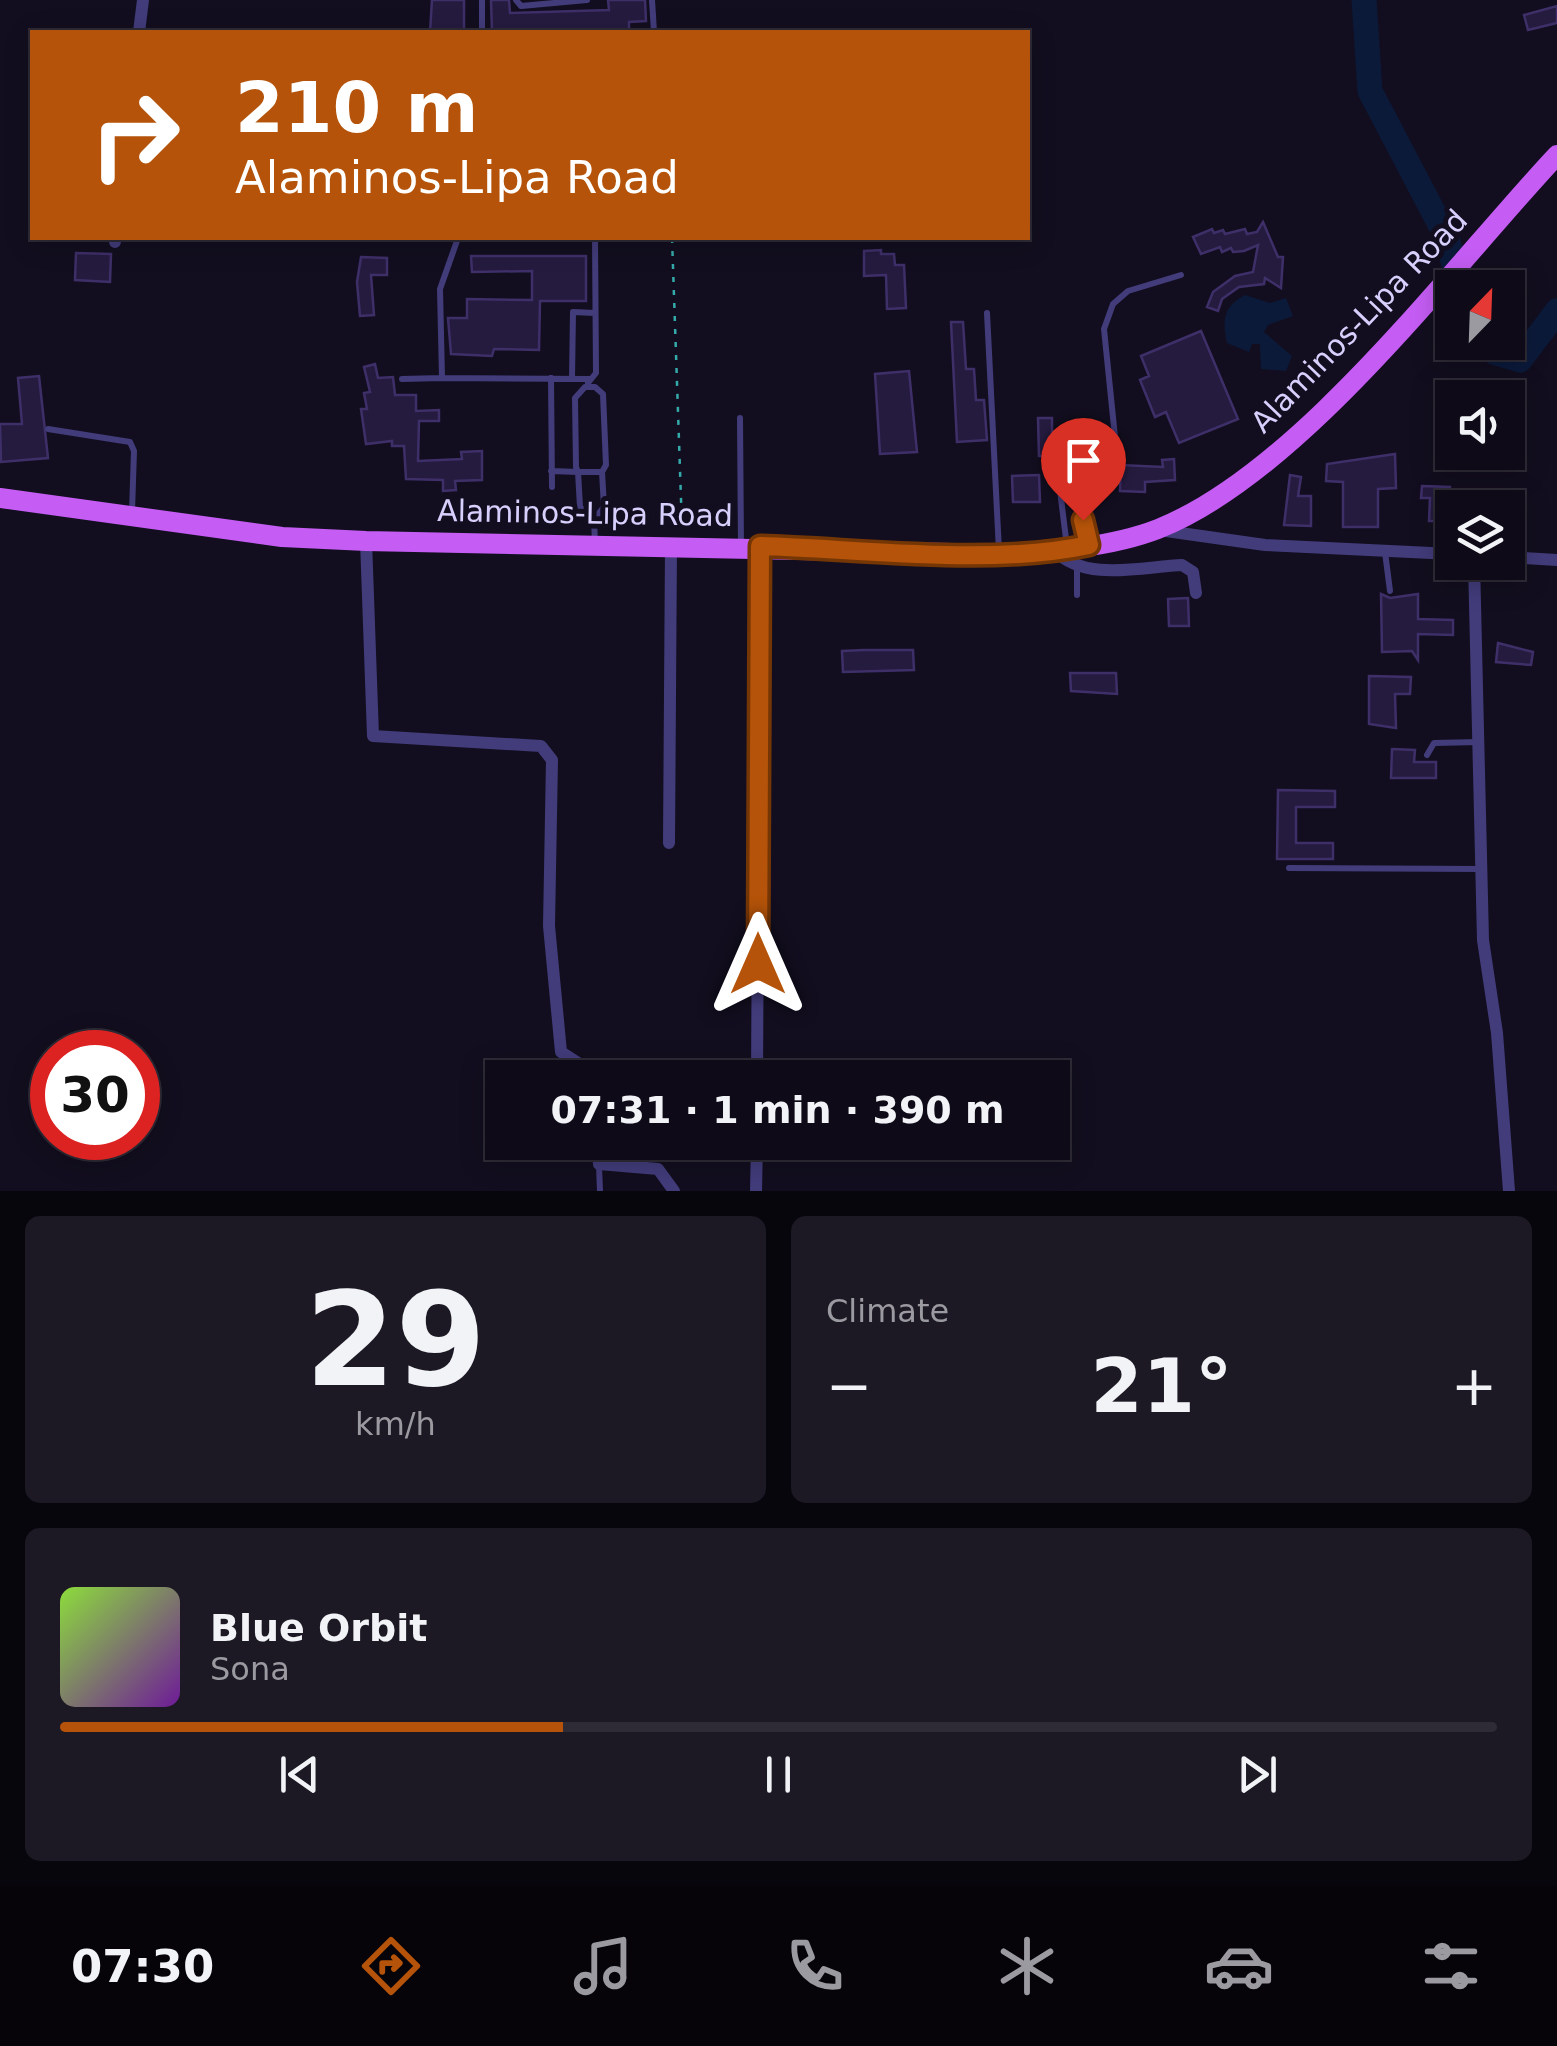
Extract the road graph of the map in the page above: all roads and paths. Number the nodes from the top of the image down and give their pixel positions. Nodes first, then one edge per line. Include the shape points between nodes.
1 (143, 0) edge
2 (482, 0) edge
3 (516, 0) edge
4 (587, 0) edge
5 (652, 0) edge
6 (139, 30) edge
7 (482, 30) edge
8 (654, 30) edge
9 (1557, 154) edge
10 (457, 240) edge
11 (595, 240) edge
12 (672, 240) edge
13 (1181, 275) dead end
14 (596, 313) junction
15 (987, 313) dead end
16 (442, 378) junction
17 (551, 378) junction
18 (572, 378) junction
19 (402, 380) dead end
20 (588, 382) junction
21 (740, 418) dead end
22 (48, 429) dead end
23 (1068, 461) junction
24 (552, 471) junction
25 (578, 472) junction
26 (602, 472) junction
27 (552, 486) dead end
28 (0, 498) edge
29 (132, 515) junction
30 (594, 519) junction
31 (1156, 529) junction
32 (366, 541) junction
33 (594, 545) junction
34 (677, 545) junction
35 (1089, 545) junction
36 (750, 546) junction
37 (1385, 551) junction
38 (1435, 553) edge
39 (1000, 554) junction
40 (1066, 556) junction
41 (1525, 558) edge
42 (1557, 560) edge
43 (1475, 580) edge
44 (1390, 591) dead end
45 (1196, 593) dead end
46 (1077, 594) dead end
47 (1480, 742) junction
48 (1427, 755) dead end
49 (669, 844) dead end
50 (1288, 868) dead end
51 (1482, 869) junction
52 (572, 1060) edge
53 (757, 1060) edge
54 (599, 1160) edge
55 (756, 1160) edge
56 (599, 1164) junction
57 (600, 1191) edge
58 (674, 1191) edge
59 (756, 1191) edge
60 (1509, 1191) edge

1 - 6 street
2 - 7 lane
3 - 4 lane via 521,6
5 - 8 lane
9 - 31 main road, Alaminos-Lipa Road via 1327,406 1215,499
10 - 16 lane via 440,289
11 - 14 lane
12 - 34 path
13 - 23 lane via 1128,291 1113,304 1104,330 1115,437 1081,447
14 - 18 lane via 572,312
14 - 20 lane via 596,373
15 - 39 lane
16 - 17 lane
16 - 19 lane
17 - 18 lane
17 - 24 lane
18 - 20 lane
20 - 25 lane via 574,398
20 - 26 lane via 603,394
21 - 36 lane
22 - 29 lane via 130,442
23 - 35 lane
23 - 40 lane via 1058,474
24 - 25 lane
24 - 27 lane
25 - 26 lane
25 - 30 lane via 580,507
26 - 30 lane via 604,507
28 - 29 main road, Alaminos-Lipa Road
29 - 32 main road, Alaminos-Lipa Road via 282,537
30 - 33 lane
31 - 35 main road, Alaminos-Lipa Road
31 - 37 street via 1265,545
32 - 33 main road, Alaminos-Lipa Road
32 - 52 street via 373,736 541,746 552,760 549,926 560,1052
33 - 34 main road, Alaminos-Lipa Road
34 - 36 main road, Alaminos-Lipa Road
34 - 49 street
35 - 40 main road, Alaminos-Lipa Road
36 - 39 main road, Alaminos-Lipa Road
36 - 53 street
37 - 38 street
37 - 44 lane
39 - 40 main road, Alaminos-Lipa Road
40 - 45 street via 1182,565 1193,572
40 - 46 lane
41 - 42 street
43 - 47 street
47 - 48 lane via 1434,744
47 - 51 street
50 - 51 lane
51 - 60 street
54 - 56 street
55 - 59 street
56 - 57 lane
56 - 58 street via 658,1169

